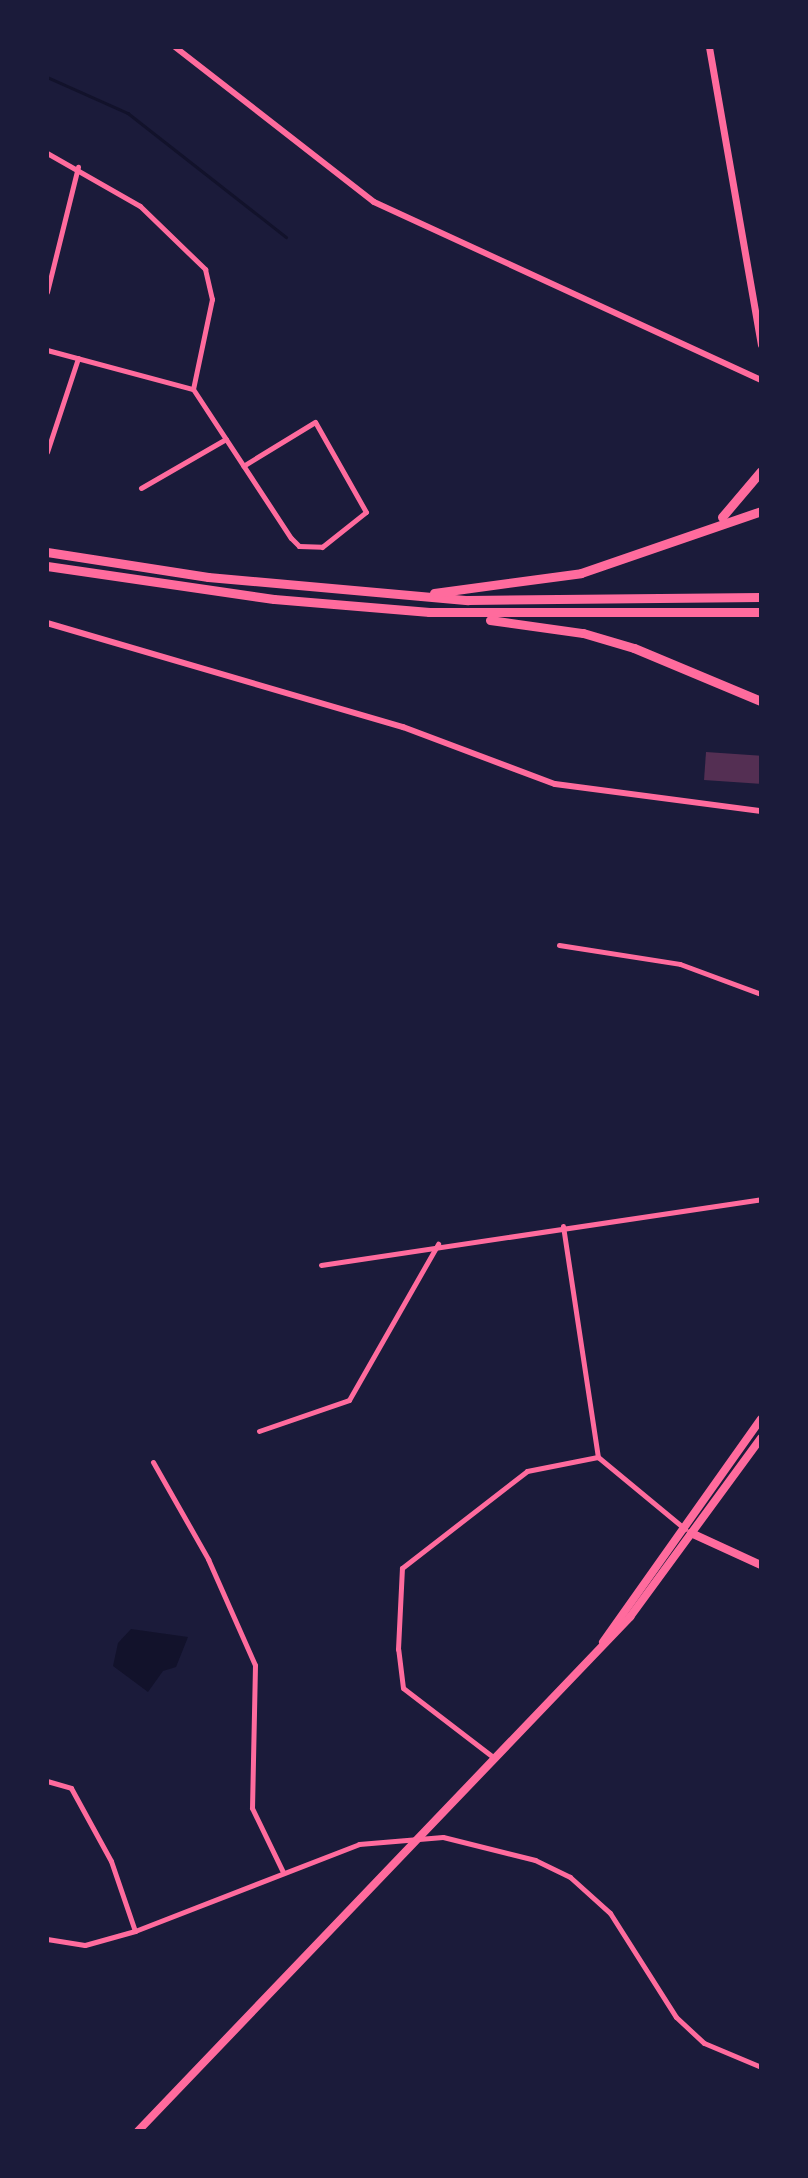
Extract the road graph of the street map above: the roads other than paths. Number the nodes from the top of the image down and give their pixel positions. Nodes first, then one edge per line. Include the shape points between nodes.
1 (175, 47) edge
2 (709, 47) edge
3 (47, 153) edge
4 (78, 167) junction
5 (47, 292) edge
6 (761, 344) edge
7 (47, 350) edge
8 (78, 358) junction
9 (761, 380) edge
10 (192, 389) junction
11 (226, 439) junction
12 (47, 452) edge
13 (243, 466) junction
14 (761, 471) edge
15 (141, 488) dead end
16 (761, 511) edge
17 (718, 520) junction
18 (47, 552) edge
19 (47, 566) edge
20 (401, 596) junction
21 (758, 596) edge
22 (429, 612) junction
23 (761, 612) edge
24 (47, 623) edge
25 (761, 701) edge
26 (761, 811) edge
27 (559, 946) dead end
28 (761, 994) edge
29 (761, 1199) edge
30 (564, 1226) junction
31 (438, 1244) junction
32 (321, 1265) dead end
33 (761, 1419) edge
34 (259, 1431) dead end
35 (761, 1438) edge
36 (598, 1457) junction
37 (153, 1462) dead end
38 (686, 1529) junction
39 (694, 1536) junction
40 (761, 1565) edge
41 (603, 1642) junction
42 (493, 1757) junction
43 (47, 1781) edge
44 (418, 1836) junction
45 (283, 1872) junction
46 (135, 1931) junction
47 (47, 1939) edge
48 (761, 2067) edge
49 (144, 2129) edge

1 - 9 street via 374,202
2 - 6 main road
3 - 4 street
4 - 5 street
4 - 10 street via 167,229 210,279 210,310
7 - 8 street
8 - 10 street
8 - 12 street
10 - 11 street
11 - 13 street
11 - 15 street
13 - 13 street via 299,547 322,547 366,512 315,422
14 - 17 highway
16 - 17 highway
17 - 20 highway via 581,573
18 - 20 highway via 208,577
19 - 22 highway via 274,599
20 - 21 highway via 539,602
22 - 23 highway
22 - 25 highway via 583,633
24 - 26 street via 402,727 555,785
27 - 28 street via 680,964
29 - 30 street
30 - 31 street
30 - 36 street
31 - 32 street
31 - 34 street via 349,1400
33 - 38 main road
35 - 39 main road
36 - 38 street
36 - 42 street via 527,1471 402,1568 398,1649 403,1689
37 - 45 street via 208,1559 255,1665 252,1808
38 - 39 main road
38 - 41 main road
39 - 40 main road
39 - 41 main road via 630,1617
41 - 42 main road
42 - 44 main road
43 - 46 street via 71,1787 111,1861
44 - 45 street via 359,1844
44 - 48 street via 535,1860 570,1877 610,1913 676,2017 704,2043
44 - 49 main road
45 - 46 street
46 - 47 street via 85,1945

